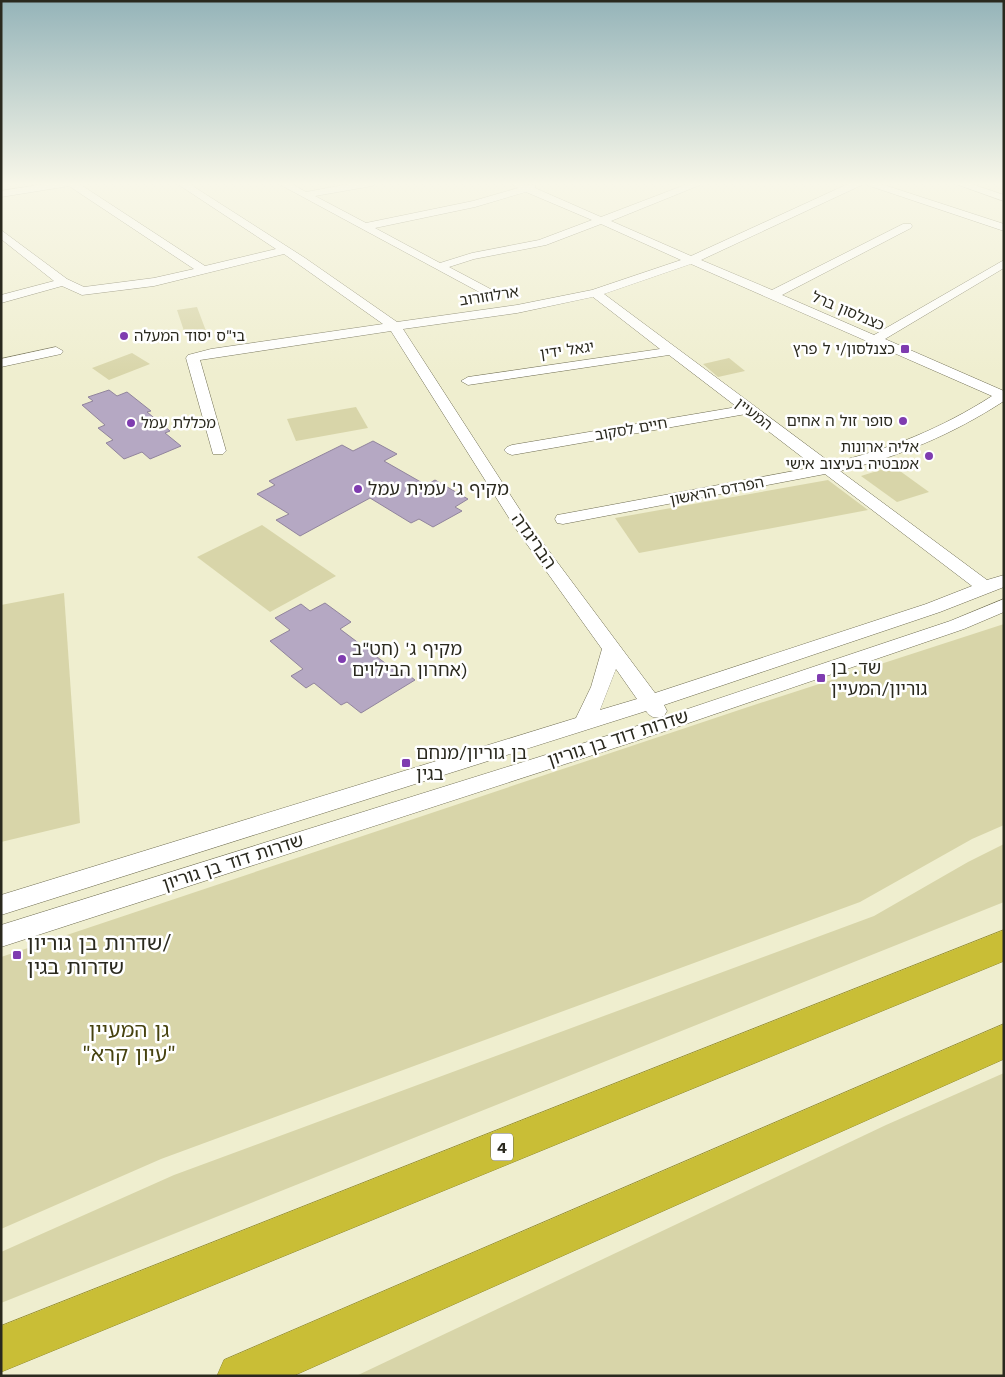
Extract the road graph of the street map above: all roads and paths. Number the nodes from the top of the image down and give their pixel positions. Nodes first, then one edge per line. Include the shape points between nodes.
1 (12, 247) edge
2 (166, 247) edge
3 (282, 247) edge
4 (402, 247) edge
5 (519, 247) edge
6 (663, 247) edge
7 (719, 247) edge
8 (865, 247) edge
9 (286, 250) junction
10 (266, 256) junction
11 (301, 260) junction
12 (691, 260) junction
13 (1004, 263) edge
14 (439, 267) junction
15 (204, 271) junction
16 (63, 282) junction
17 (595, 293) junction
18 (772, 295) junction
19 (494, 296) dead end
20 (1, 299) edge
21 (395, 327) junction
22 (874, 340) junction
23 (56, 351) dead end
24 (672, 351) junction
25 (1, 363) edge
26 (468, 382) dead end
27 (1003, 395) edge
28 (749, 409) junction
29 (512, 450) dead end
30 (218, 451) dead end
31 (831, 470) junction
32 (563, 519) dead end
33 (1004, 580) edge
34 (986, 588) junction
35 (1004, 605) edge
36 (611, 650) junction
37 (651, 702) junction
38 (584, 722) junction
39 (665, 723) junction
40 (1, 905) edge
41 (1, 936) edge
42 (1004, 945) edge
43 (1004, 1041) edge
44 (1, 1349) edge
45 (240, 1376) edge

1 - 16 street
2 - 15 street
3 - 9 street
4 - 14 street
5 - 14 street via 472,256
6 - 12 street, כצנלסון ברל
7 - 12 street, ארלוזורוב
8 - 18 street
9 - 10 street
9 - 11 street
10 - 11 street
10 - 15 street
11 - 21 street
12 - 17 street, ארלוזורוב
12 - 18 street, כצנלסון ברל
13 - 22 street
14 - 19 street
15 - 16 street via 82,291
16 - 20 street
17 - 21 street, ארלוזורוב via 517,309
17 - 24 street, המעיין
18 - 22 street, כצנלסון ברל
21 - 30 street, ארלוזורוב via 193,358
21 - 36 street, הבריגדה via 524,529
22 - 27 street, כצנלסון ברל
23 - 25 street
24 - 26 street, יגאל ידין
24 - 28 street, המעיין
27 - 31 street, הפרדס הראשון via 964,422 896,451
28 - 29 street, חיים לסקוב
28 - 31 street, המעיין
31 - 32 street, הפרדס הראשון
31 - 34 street, המעיין
33 - 34 street, שדרות דוד בן גוריון
34 - 37 street, שדרות דוד בן גוריון
35 - 39 street, שדרות דוד בן גוריון via 957,625
36 - 37 street, הבריגדה
36 - 38 street via 603,684
37 - 38 street, שדרות דוד בן גוריון
37 - 39 street, הבריגדה
38 - 40 street, שדרות דוד בן גוריון
39 - 41 street, שדרות דוד בן גוריון
42 - 44 highway, 4
43 - 45 highway

